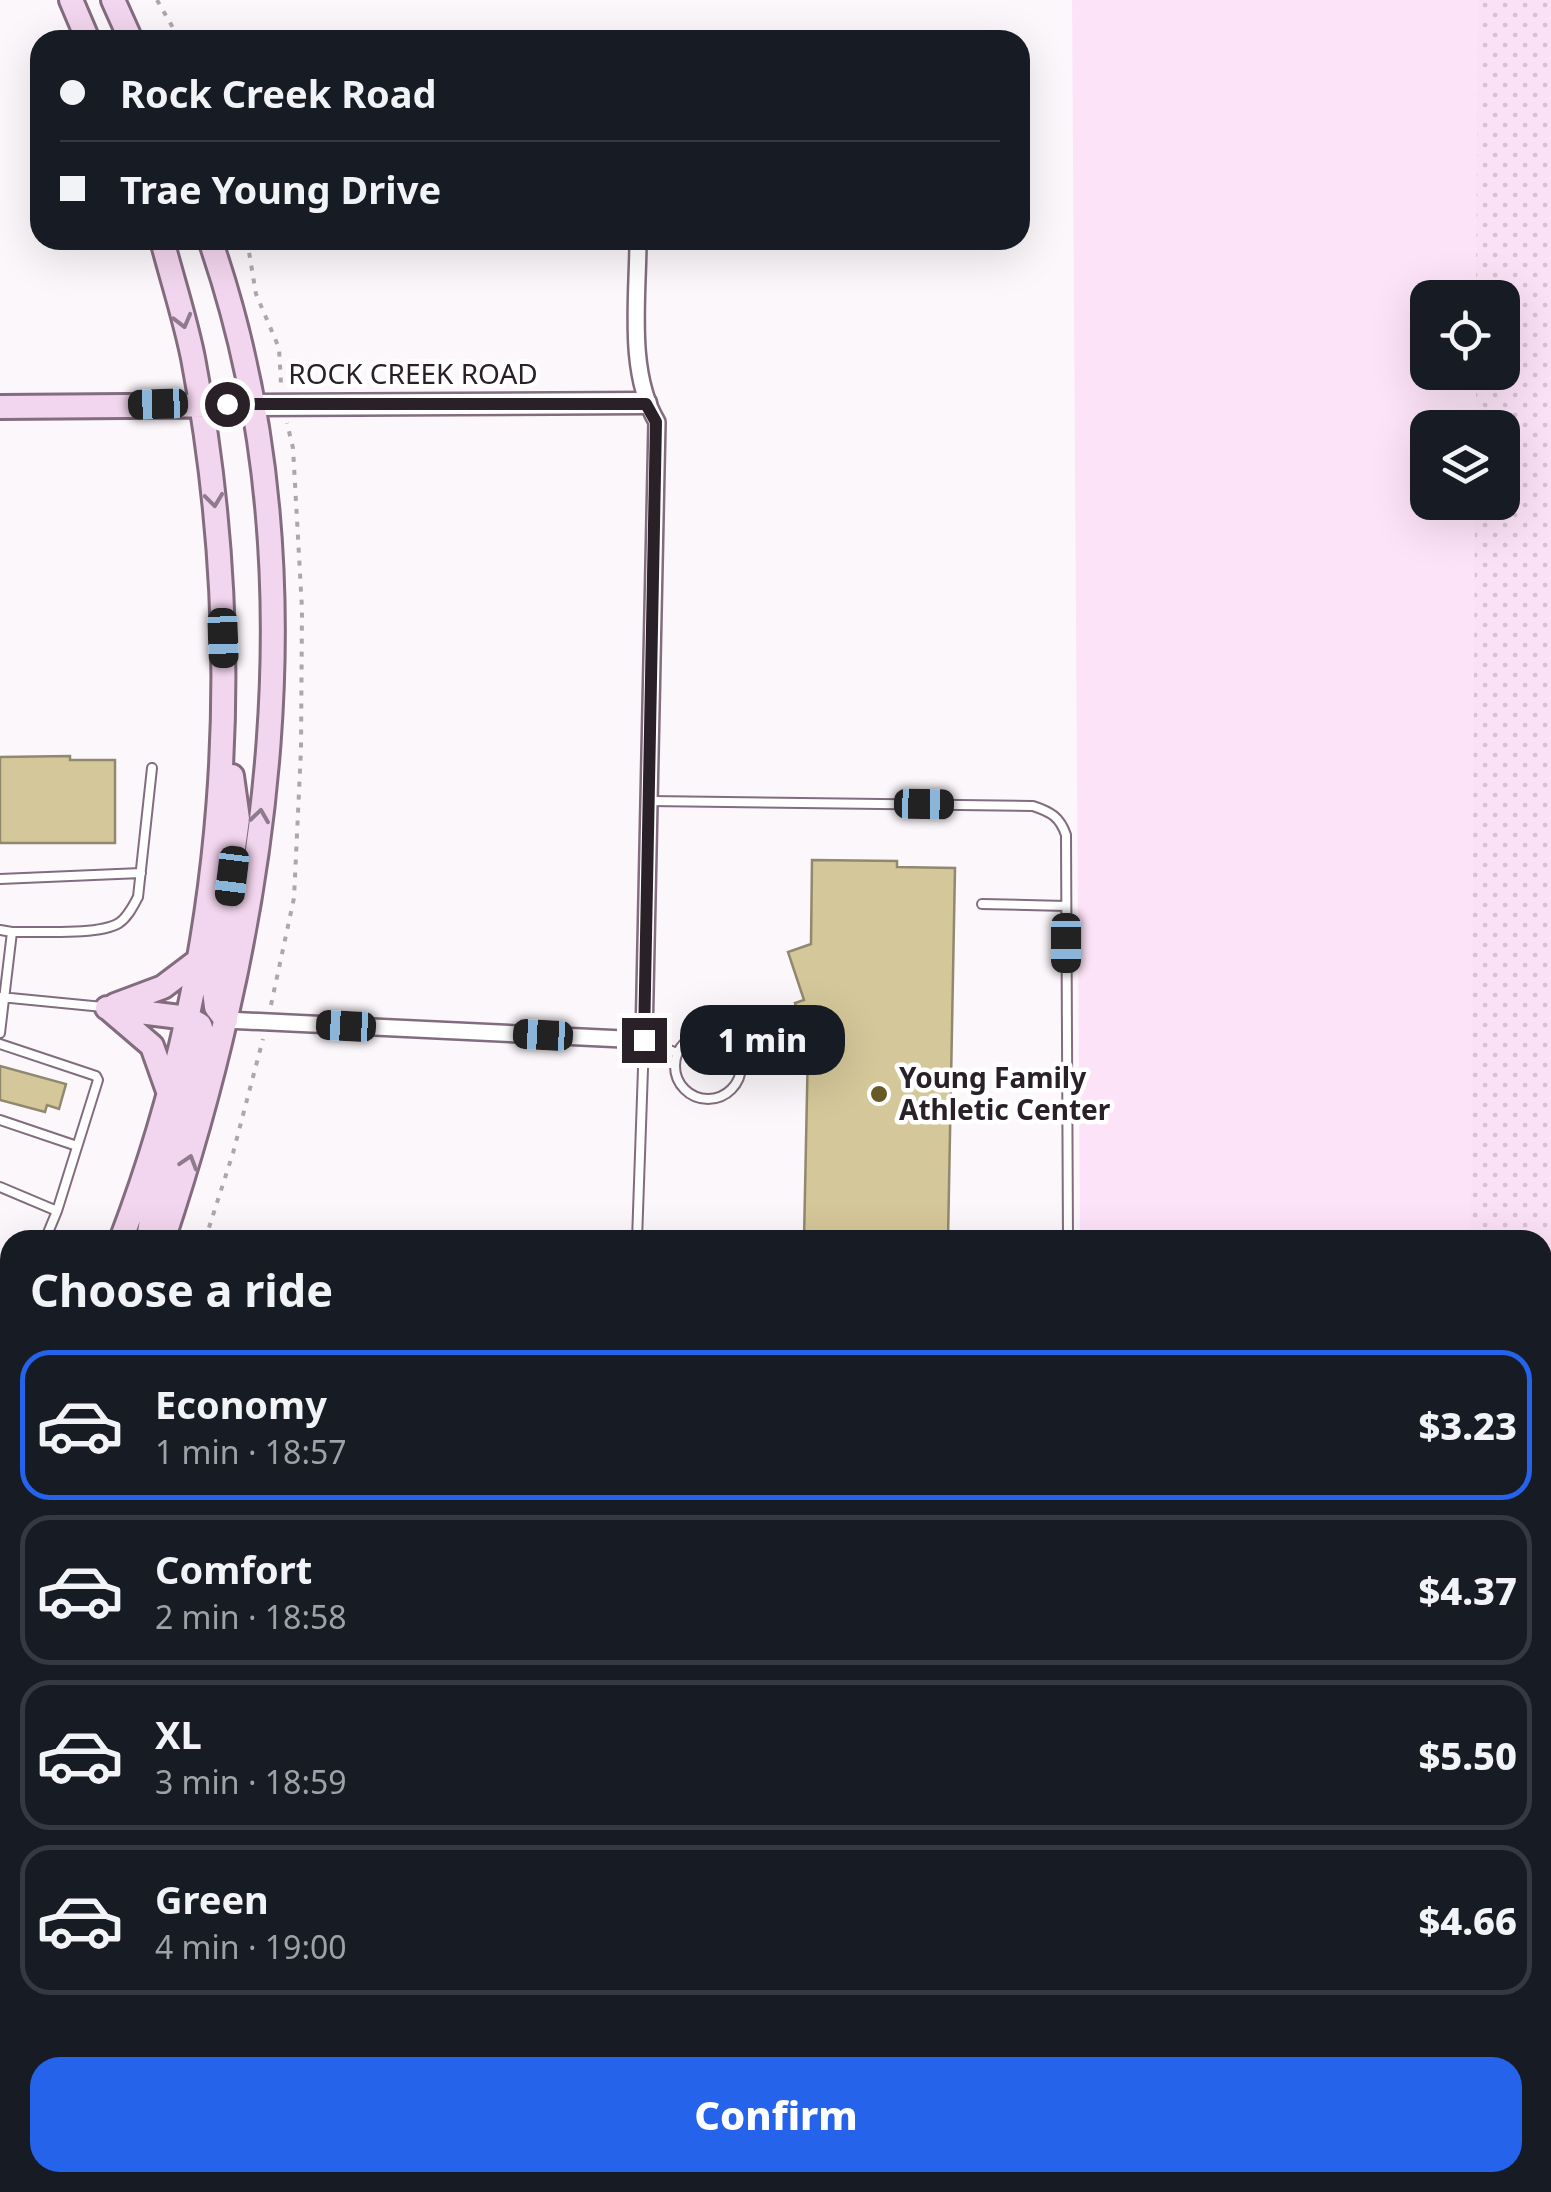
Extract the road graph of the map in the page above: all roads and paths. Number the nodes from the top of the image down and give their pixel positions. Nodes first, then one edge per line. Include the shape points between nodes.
1 (71, 0) edge
2 (113, 0) edge
3 (157, 0) edge
4 (84, 30) edge
5 (126, 30) edge
6 (174, 30) edge
7 (165, 250) edge
8 (204, 250) edge
9 (213, 250) edge
10 (638, 250) edge
11 (218, 263) junction
12 (201, 404) junction
13 (646, 404) junction
14 (253, 405) junction
15 (0, 407) edge
16 (224, 713) junction
17 (152, 768) dead end
18 (648, 800) junction
19 (141, 874) junction
20 (0, 879) edge
21 (982, 904) dead end
22 (1066, 906) junction
23 (0, 930) edge
24 (12, 932) junction
25 (200, 959) junction
26 (3, 997) edge
27 (107, 1008) junction
28 (188, 1018) junction
29 (226, 1020) junction
30 (0, 1033) edge
31 (644, 1040) junction
32 (0, 1044) edge
33 (677, 1053) junction
34 (169, 1095) junction
35 (0, 1120) edge
36 (78, 1146) junction
37 (0, 1187) edge
38 (56, 1211) junction
39 (49, 1230) edge
40 (124, 1230) edge
41 (149, 1230) edge
42 (166, 1230) edge
43 (638, 1230) edge
44 (1068, 1230) edge

1 - 4 main road
2 - 5 main road
3 - 6 path
7 -> 12 main road
8 - 11 main road
9 - 11 main road
10 - 13 street via 638,348
11 - 14 main road
12 - 14 main road, ROCK CREEK ROAD
12 - 15 main road, ROCK CREEK ROAD
12 -> 16 main road via 218,528
13 - 14 street, ROCK CREEK ROAD
13 - 18 street via 656,422
29 -> 14 main road via 262,804 273,664 269,528
16 - 25 main road
16 - 29 main road via 238,819 214,991
17 - 19 lane
18 - 22 lane via 1033,806 1062,823
18 - 31 street
19 - 20 lane
19 - 24 lane via 138,897 119,923
21 - 22 lane
22 - 44 lane
23 - 24 lane
24 - 26 lane
25 - 27 main road via 149,994
25 - 28 main road
26 - 27 lane
26 - 30 lane
27 - 28 main road
27 - 34 main road via 152,1046
28 - 34 main road
28 - 41 main road via 203,1034
29 - 31 street
42 -> 29 main road
31 - 33 lane
31 - 43 lane
32 - 36 lane via 96,1076
33 - 33 lane via 677,1079 692,1095 715,1099 740,1078 741,1057 720,1034 689,1038
34 - 40 main road
35 - 36 lane
36 - 38 lane
37 - 38 lane
38 - 39 lane

